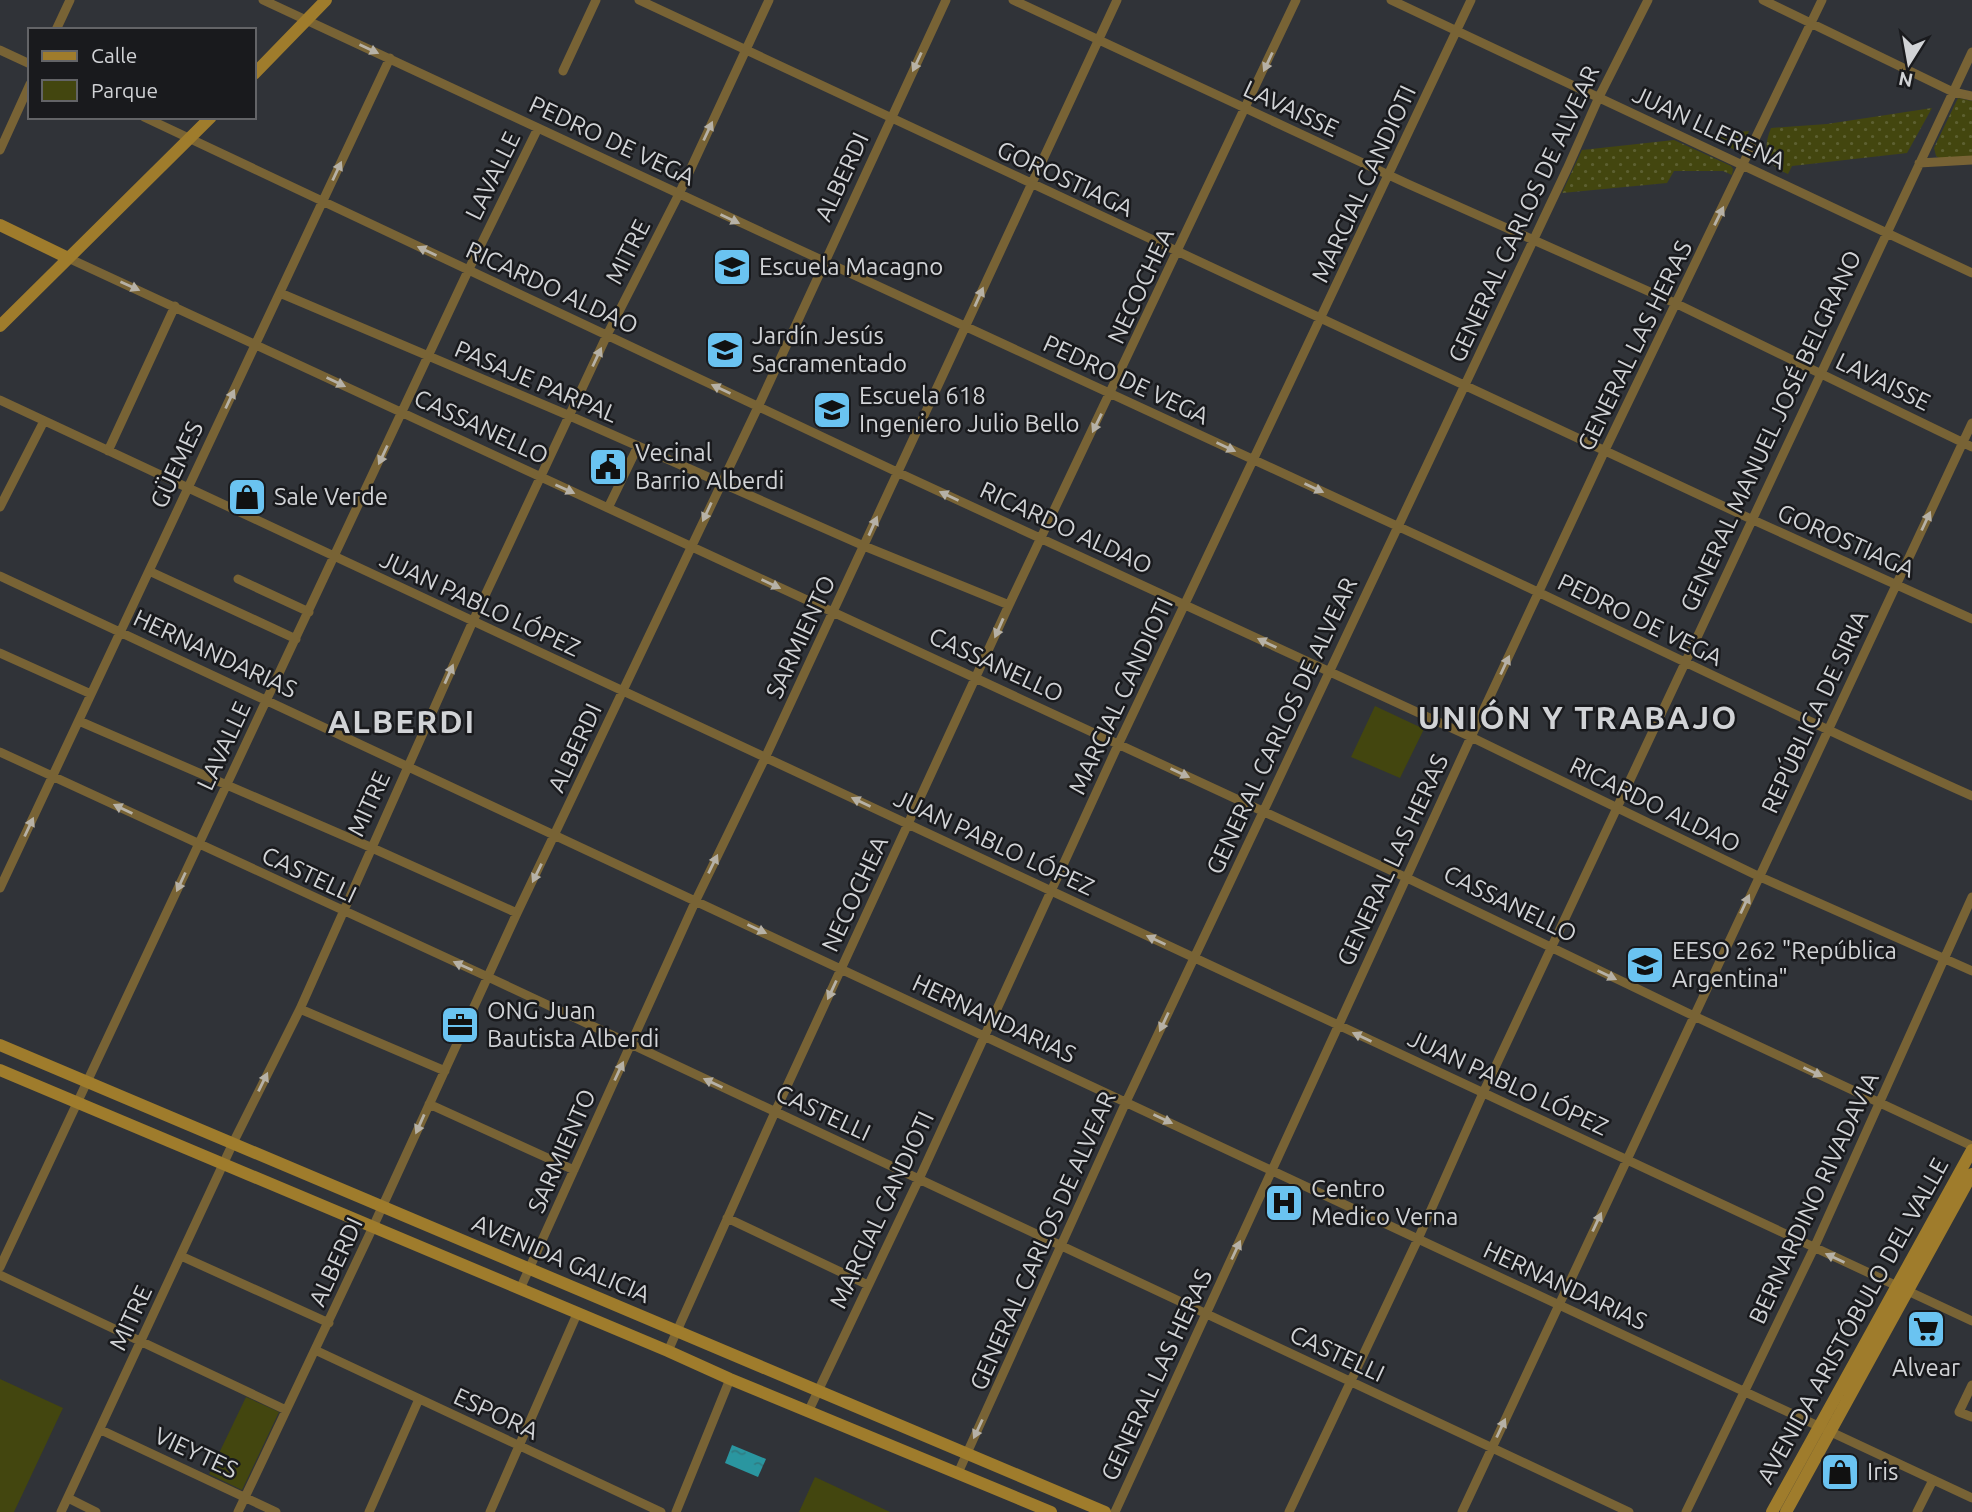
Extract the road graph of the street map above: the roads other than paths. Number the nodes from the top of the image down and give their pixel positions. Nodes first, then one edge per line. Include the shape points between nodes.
1 (70, 0) edge
2 (263, 0) edge
3 (326, 0) edge
4 (596, 0) edge
5 (639, 0) edge
6 (769, 0) edge
7 (946, 0) edge
8 (1013, 0) edge
9 (1116, 0) edge
10 (1296, 0) edge
11 (1391, 0) edge
12 (1471, 0) edge
13 (1648, 0) edge
14 (1763, 0) edge
15 (1822, 0) edge
16 (307, 21) junction
17 (1812, 23) junction
18 (56, 28) edge
19 (1456, 31) junction
20 (1098, 40) junction
21 (0, 50) edge
22 (746, 51) junction
23 (1972, 52) edge
24 (390, 58) junction
25 (28, 63) edge
26 (563, 71) dead end
27 (256, 72) edge
28 (28, 88) edge
29 (1953, 92) junction
30 (1972, 96) edge
31 (1599, 97) junction
32 (1246, 109) junction
33 (148, 119) edge
34 (209, 119) edge
35 (891, 119) junction
36 (538, 128) junction
37 (190, 138) junction
38 (0, 150) edge
39 (1972, 160) edge
40 (1919, 163) junction
41 (1743, 166) junction
42 (1390, 175) junction
43 (1030, 184) junction
44 (679, 194) junction
45 (322, 201) junction
46 (0, 225) edge
47 (1886, 232) junction
48 (1534, 240) junction
49 (1178, 252) junction
50 (68, 258) junction
51 (823, 262) junction
52 (468, 271) junction
53 (1972, 272) edge
54 (280, 293) junction
55 (1677, 304) junction
56 (175, 306) junction
57 (1322, 319) junction
58 (0, 326) edge
59 (965, 326) junction
60 (607, 335) junction
61 (256, 343) junction
62 (428, 357) junction
63 (1820, 372) junction
64 (1464, 385) junction
65 (1111, 394) junction
66 (0, 400) edge
67 (758, 407) junction
68 (402, 414) junction
69 (570, 416) junction
70 (44, 421) junction
71 (1972, 423) edge
72 (1968, 444) edge
73 (638, 446) junction
74 (1605, 450) junction
75 (108, 451) junction
76 (1252, 459) junction
77 (897, 472) junction
78 (541, 478) junction
79 (721, 482) junction
80 (188, 488) junction
81 (0, 507) edge
82 (608, 508) junction
83 (1751, 519) junction
84 (1397, 526) junction
85 (1041, 539) junction
86 (691, 546) junction
87 (864, 546) junction
88 (335, 558) junction
89 (149, 570) junction
90 (0, 576) edge
91 (238, 579) dead end
92 (1896, 585) junction
93 (1539, 592) junction
94 (1185, 603) junction
95 (1009, 605) junction
96 (309, 612) junction
97 (833, 612) junction
98 (1972, 619) edge
99 (473, 621) junction
100 (121, 631) junction
101 (296, 639) junction
102 (0, 653) edge
103 (1684, 663) junction
104 (1329, 672) junction
105 (976, 678) junction
106 (623, 691) junction
107 (91, 694) junction
108 (267, 699) junction
109 (79, 721) junction
110 (1827, 731) junction
111 (1471, 737) junction
112 (1118, 745) junction
113 (0, 752) edge
114 (765, 758) junction
115 (407, 767) junction
116 (53, 775) junction
117 (228, 784) junction
118 (1972, 796) edge
119 (1616, 808) junction
120 (1264, 811) junction
121 (908, 824) junction
122 (555, 836) junction
123 (199, 845) junction
124 (370, 847) junction
125 (1758, 876) junction
126 (1405, 877) junction
127 (0, 888) edge
128 (1052, 891) junction
129 (1972, 897) edge
130 (695, 900) junction
131 (343, 912) junction
132 (517, 913) junction
133 (1551, 948) junction
134 (1194, 958) junction
135 (1946, 959) junction
136 (842, 969) junction
137 (1972, 971) edge
138 (488, 978) junction
139 (299, 1009) junction
140 (1693, 1016) junction
141 (1339, 1026) junction
142 (984, 1036) junction
143 (0, 1045) edge
144 (631, 1045) junction
145 (0, 1070) edge
146 (445, 1071) junction
147 (88, 1082) junction
148 (1483, 1093) junction
149 (1126, 1102) junction
150 (77, 1103) junction
151 (1880, 1103) junction
152 (429, 1104) junction
153 (775, 1112) junction
154 (233, 1143) junction
155 (1972, 1148) edge
156 (1626, 1160) junction
157 (223, 1164) junction
158 (574, 1170) junction
159 (1272, 1171) junction
160 (1972, 1174) edge
161 (919, 1179) junction
162 (382, 1208) junction
163 (727, 1218) junction
164 (373, 1227) junction
165 (1418, 1238) junction
166 (1062, 1246) junction
167 (1814, 1248) junction
168 (181, 1256) junction
169 (0, 1267) edge
170 (530, 1269) junction
171 (0, 1275) edge
172 (868, 1285) junction
173 (520, 1289) junction
174 (1902, 1289) junction
175 (1558, 1305) junction
176 (577, 1314) junction
177 (1206, 1314) junction
178 (1972, 1321) edge
179 (329, 1323) junction
180 (677, 1330) junction
181 (141, 1340) junction
182 (315, 1350) junction
183 (668, 1351) junction
184 (730, 1379) junction
185 (1352, 1382) junction
186 (1972, 1385) edge
187 (818, 1389) junction
188 (1745, 1391) junction
189 (419, 1398) junction
190 (286, 1410) junction
191 (809, 1410) junction
192 (1972, 1417) edge
193 (1825, 1429) junction
194 (101, 1430) junction
195 (519, 1446) junction
196 (1492, 1448) junction
197 (967, 1454) junction
198 (958, 1473) junction
199 (1933, 1479) junction
200 (245, 1497) junction
201 (68, 1498) junction
202 (1972, 1498) edge
203 (61, 1512) edge
204 (96, 1512) edge
205 (238, 1512) edge
206 (276, 1512) edge
207 (369, 1512) edge
208 (490, 1512) edge
209 (661, 1512) edge
210 (676, 1512) edge
211 (1051, 1512) edge
212 (1105, 1512) edge
213 (1115, 1512) edge
214 (1289, 1512) edge
215 (1462, 1512) edge
216 (1629, 1512) edge
217 (1686, 1512) edge
218 (1772, 1512) edge
219 (1786, 1512) edge
220 (1917, 1512) edge

1 - 18 street
2 - 16 street, PEDRO DE VEGA
3 - 16 main road
4 - 26 street
5 - 22 street, GOROSTIAGA
6 - 22 street, MITRE
7 -> 35 street, ALBERDI
8 - 20 street, LAVAISSE
9 - 20 street, SARMIENTO
10 -> 32 street, NECOCHEA
11 - 19 street, JUAN LLERENA
12 - 19 street, MARCIAL CANDIOTI
13 - 31 street, GENERAL CARLOS DE ALVEAR
14 - 17 street
15 - 17 street, GENERAL LAS HERAS
16 -> 24 street, PEDRO DE VEGA
16 - 27 main road
17 - 29 street
17 - 41 street, GENERAL LAS HERAS
19 - 31 street, JUAN LLERENA
19 - 42 street, MARCIAL CANDIOTI
20 - 32 street, LAVAISSE
20 - 43 street, SARMIENTO
21 - 25 street
22 - 35 street, GOROSTIAGA
44 -> 22 street, MITRE
23 - 29 street, GENERAL MANUEL JOSÉ BELGRANO
24 - 36 street, PEDRO DE VEGA
45 -> 24 street, GÜEMES
28 - 38 street
29 - 30 street
29 - 40 street, GENERAL MANUEL JOSÉ BELGRANO
31 - 41 street, JUAN LLERENA
31 - 48 street, GENERAL CARLOS DE ALVEAR
32 - 42 street, LAVAISSE
32 - 49 street, NECOCHEA
33 - 37 street, RICARDO ALDAO
34 - 37 main road
35 - 43 street, GOROSTIAGA
35 - 51 street, ALBERDI
36 - 44 street, PEDRO DE VEGA
36 - 52 street, LAVALLE
37 - 45 street, RICARDO ALDAO
37 - 50 main road
39 - 40 street
40 - 47 street, GENERAL MANUEL JOSÉ BELGRANO
41 - 47 street, JUAN LLERENA
55 -> 41 street, GENERAL LAS HERAS
42 - 48 street, LAVAISSE
42 - 57 street, MARCIAL CANDIOTI
43 - 49 street, GOROSTIAGA
59 -> 43 street, SARMIENTO
44 -> 51 street, PEDRO DE VEGA
44 - 60 street, MITRE
52 -> 45 street, RICARDO ALDAO
45 - 54 street, GÜEMES
46 - 50 main road, CASSANELLO
47 - 53 street, JUAN LLERENA
47 - 63 street, GENERAL MANUEL JOSÉ BELGRANO
48 - 55 street, LAVAISSE
48 - 64 street, GENERAL CARLOS DE ALVEAR
49 - 57 street, GOROSTIAGA
49 - 65 street, NECOCHEA
50 -> 56 street, CASSANELLO
50 - 58 main road
51 - 59 street, PEDRO DE VEGA
51 - 67 street, ALBERDI
52 - 60 street, RICARDO ALDAO
52 - 62 street, LAVALLE
54 - 61 street, GÜEMES
54 - 62 street, PASAJE PARPAL
55 - 63 street, LAVAISSE
55 - 74 street, GENERAL LAS HERAS
56 - 61 street, CASSANELLO
56 - 75 street
57 - 64 street, GOROSTIAGA
57 - 76 street, MARCIAL CANDIOTI
59 - 65 street, PEDRO DE VEGA
59 - 77 street, SARMIENTO
67 -> 60 street, RICARDO ALDAO
69 -> 60 street, MITRE
61 -> 68 street, CASSANELLO
80 -> 61 street, GÜEMES
62 - 68 street, LAVALLE
62 - 69 street, PASAJE PARPAL
63 - 72 street, LAVAISSE
63 - 83 street, GENERAL MANUEL JOSÉ BELGRANO
64 - 74 street, GOROSTIAGA
64 - 84 street, GENERAL CARLOS DE ALVEAR
65 -> 76 street, PEDRO DE VEGA
65 -> 85 street, NECOCHEA
66 - 70 street, JUAN PABLO LÓPEZ
67 - 77 street, RICARDO ALDAO
67 - 79 street, ALBERDI
68 - 78 street, CASSANELLO
68 -> 88 street, LAVALLE
69 - 73 street, PASAJE PARPAL
69 - 78 street, MITRE
70 - 75 street, JUAN PABLO LÓPEZ
70 - 81 street
71 - 72 street, REPÚBLICA DE SIRIA
92 -> 72 street, REPÚBLICA DE SIRIA
73 - 79 street, PASAJE PARPAL
73 - 82 street
74 - 83 street, GOROSTIAGA
74 - 93 street, GENERAL LAS HERAS
75 - 80 street, JUAN PABLO LÓPEZ
76 -> 84 street, PEDRO DE VEGA
76 - 94 street, MARCIAL CANDIOTI
85 -> 77 street, RICARDO ALDAO
87 -> 77 street, SARMIENTO
78 -> 82 street, CASSANELLO
78 - 99 street, MITRE
79 -> 86 street, ALBERDI
79 - 87 street, PASAJE PARPAL
80 - 88 street, JUAN PABLO LÓPEZ
80 - 89 street, GÜEMES
82 - 86 street, CASSANELLO
83 - 92 street, GOROSTIAGA
83 - 103 street, GENERAL MANUEL JOSÉ BELGRANO
84 - 93 street, PEDRO DE VEGA
84 - 104 street, GENERAL CARLOS DE ALVEAR
85 - 94 street, RICARDO ALDAO
85 - 95 street, NECOCHEA
86 -> 97 street, CASSANELLO
86 - 106 street, ALBERDI
87 - 95 street, PASAJE PARPAL
87 - 97 street, SARMIENTO
88 - 96 street, LAVALLE
88 - 99 street, JUAN PABLO LÓPEZ
89 - 100 street, GÜEMES
89 - 101 street
90 - 100 street, HERNANDARIAS
91 - 96 street
92 - 98 street, GOROSTIAGA
92 - 110 street, REPÚBLICA DE SIRIA
93 - 103 street, PEDRO DE VEGA
111 -> 93 street, GENERAL LAS HERAS
104 -> 94 street, RICARDO ALDAO
94 - 112 street, MARCIAL CANDIOTI
95 -> 105 street, NECOCHEA
96 - 101 street, LAVALLE
97 - 105 street, CASSANELLO
97 - 114 street, SARMIENTO
99 - 106 street, JUAN PABLO LÓPEZ
115 -> 99 street, MITRE
100 - 107 street, GÜEMES
100 - 108 street, HERNANDARIAS
101 - 108 street, LAVALLE
102 - 107 street
103 - 110 street, PEDRO DE VEGA
103 - 119 street, GENERAL MANUEL JOSÉ BELGRANO
104 - 111 street, RICARDO ALDAO
104 - 120 street, GENERAL CARLOS DE ALVEAR
105 - 112 street, CASSANELLO
105 - 121 street, NECOCHEA
106 - 114 street, JUAN PABLO LÓPEZ
106 - 122 street, ALBERDI
107 - 109 street, GÜEMES
108 - 115 street, HERNANDARIAS
108 - 117 street, LAVALLE
109 - 116 street, GÜEMES
109 - 117 street
110 - 118 street, PEDRO DE VEGA
110 - 125 street, REPÚBLICA DE SIRIA
111 - 119 street, RICARDO ALDAO
111 - 126 street, GENERAL LAS HERAS
112 -> 120 street, CASSANELLO
112 - 128 street, MARCIAL CANDIOTI
113 - 116 street, CASTELLI
121 -> 114 street, JUAN PABLO LÓPEZ
130 -> 114 street, SARMIENTO
115 - 122 street, HERNANDARIAS
115 - 124 street, MITRE
123 -> 116 street, CASTELLI
127 -> 116 street, GÜEMES
117 - 123 street, LAVALLE
117 - 124 street
119 - 125 street, RICARDO ALDAO
119 - 133 street, GENERAL MANUEL JOSÉ BELGRANO
120 - 126 street, CASSANELLO
120 - 134 street, GENERAL CARLOS DE ALVEAR
121 - 128 street, JUAN PABLO LÓPEZ
121 - 136 street, NECOCHEA
122 - 130 street, HERNANDARIAS
122 -> 132 street, ALBERDI
123 - 131 street, CASTELLI
123 -> 147 street, LAVALLE
124 - 131 street, MITRE
124 - 132 street
125 - 135 street, RICARDO ALDAO
140 -> 125 street, REPÚBLICA DE SIRIA
126 - 133 street, CASSANELLO
126 - 141 street, GENERAL LAS HERAS
134 -> 128 street, JUAN PABLO LÓPEZ
128 - 142 street, MARCIAL CANDIOTI
129 - 135 street, BERNARDINO RIVADAVIA
130 -> 136 street, HERNANDARIAS
130 - 144 street, SARMIENTO
138 -> 131 street, CASTELLI
131 - 139 street, MITRE
132 - 138 street, ALBERDI
133 -> 140 street, CASSANELLO
133 - 148 street, GENERAL MANUEL JOSÉ BELGRANO
134 - 141 street, JUAN PABLO LÓPEZ
134 -> 149 street, GENERAL CARLOS DE ALVEAR
135 - 137 street, RICARDO ALDAO
135 - 151 street, BERNARDINO RIVADAVIA
136 - 142 street, HERNANDARIAS
136 -> 153 street, NECOCHEA
138 - 144 street, CASTELLI
138 - 146 street, ALBERDI
139 - 146 street
154 -> 139 street, MITRE
140 -> 151 street, CASSANELLO
140 - 156 street, REPÚBLICA DE SIRIA
148 -> 141 street, JUAN PABLO LÓPEZ
141 - 159 street, GENERAL LAS HERAS
142 - 149 street, HERNANDARIAS
142 - 161 street, MARCIAL CANDIOTI
143 - 147 main road, AVENIDA GALICIA
153 -> 144 street, CASTELLI
158 -> 144 street, SARMIENTO
145 - 150 main road, AVENIDA GALICIA
146 - 152 street, ALBERDI
147 - 150 street, LAVALLE
147 - 154 main road, AVENIDA GALICIA
148 - 156 street, JUAN PABLO LÓPEZ
148 - 165 street, GENERAL MANUEL JOSÉ BELGRANO
149 -> 159 street, HERNANDARIAS
149 - 166 street, GENERAL CARLOS DE ALVEAR
150 - 157 main road, AVENIDA GALICIA
150 - 169 street, LAVALLE
151 - 155 street, CASSANELLO
151 - 167 street, BERNARDINO RIVADAVIA
152 - 158 street
152 -> 162 street, ALBERDI
153 - 161 street, CASTELLI
153 - 163 street, NECOCHEA
154 - 157 street, MITRE
154 - 162 main road, AVENIDA GALICIA
155 - 174 main road, AVENIDA ARISTÓBULO DEL VALLE
156 - 167 street, JUAN PABLO LÓPEZ
175 -> 156 street, REPÚBLICA DE SIRIA
157 - 164 main road, AVENIDA GALICIA
157 - 168 street, MITRE
158 - 170 street, SARMIENTO
159 - 165 street, HERNANDARIAS
177 -> 159 street, GENERAL LAS HERAS
160 - 174 main road, AVENIDA ARISTÓBULO DEL VALLE
161 - 166 street, CASTELLI
161 - 172 street, MARCIAL CANDIOTI
162 - 164 street, ALBERDI
162 - 170 main road, AVENIDA GALICIA
163 - 172 street
163 - 180 street, NECOCHEA
164 - 173 main road, AVENIDA GALICIA
164 - 179 street, ALBERDI
165 - 175 street, HERNANDARIAS
165 - 185 street, GENERAL MANUEL JOSÉ BELGRANO
166 - 177 street, CASTELLI
166 -> 197 street, GENERAL CARLOS DE ALVEAR
174 -> 167 street, JUAN PABLO LÓPEZ
167 - 188 street, BERNARDINO RIVADAVIA
168 - 179 street
168 - 181 street, MITRE
170 - 173 street, SARMIENTO
170 - 180 main road, AVENIDA GALICIA
171 - 181 street
172 - 187 street, MARCIAL CANDIOTI
173 - 176 main road, AVENIDA GALICIA
174 - 178 street, JUAN PABLO LÓPEZ
174 - 193 main road, AVENIDA ARISTÓBULO DEL VALLE
175 - 188 street, HERNANDARIAS
196 -> 175 street, REPÚBLICA DE SIRIA
176 - 183 main road, AVENIDA GALICIA
176 - 195 street
177 - 185 street, CASTELLI
177 - 213 street, GENERAL LAS HERAS
179 - 182 street, ALBERDI
180 - 183 street, NECOCHEA
180 - 187 main road, AVENIDA GALICIA
181 - 190 street
181 - 194 street, MITRE
182 - 189 street, ESPORA
182 - 190 street, ALBERDI
183 - 184 main road, AVENIDA GALICIA
184 - 191 main road, AVENIDA GALICIA
184 - 210 street
185 - 196 street, CASTELLI
185 - 214 street, GENERAL MANUEL JOSÉ BELGRANO
186 - 192 street via 1959,1412
187 - 191 street, MARCIAL CANDIOTI
187 - 197 main road, AVENIDA GALICIA
188 - 193 street, HERNANDARIAS
188 - 217 street, BERNARDINO RIVADAVIA
189 - 195 street, ESPORA
189 - 207 street
190 - 200 street, ALBERDI
191 - 198 main road, AVENIDA GALICIA
193 - 199 street, HERNANDARIAS
193 - 218 main road, AVENIDA ARISTÓBULO DEL VALLE
193 - 219 main road, AVENIDA ARISTÓBULO DEL VALLE
194 - 200 street, VIEYTES
194 - 201 street, MITRE
195 - 208 street
195 - 209 street, ESPORA
196 - 215 street, REPÚBLICA DE SIRIA
196 - 216 street, CASTELLI
197 - 198 street, GENERAL CARLOS DE ALVEAR
197 - 212 main road, AVENIDA GALICIA
198 - 211 main road, AVENIDA GALICIA
199 - 202 street, HERNANDARIAS
199 - 220 street
200 - 205 street, ALBERDI
200 - 206 street, VIEYTES
201 - 203 street, MITRE
201 - 204 street

